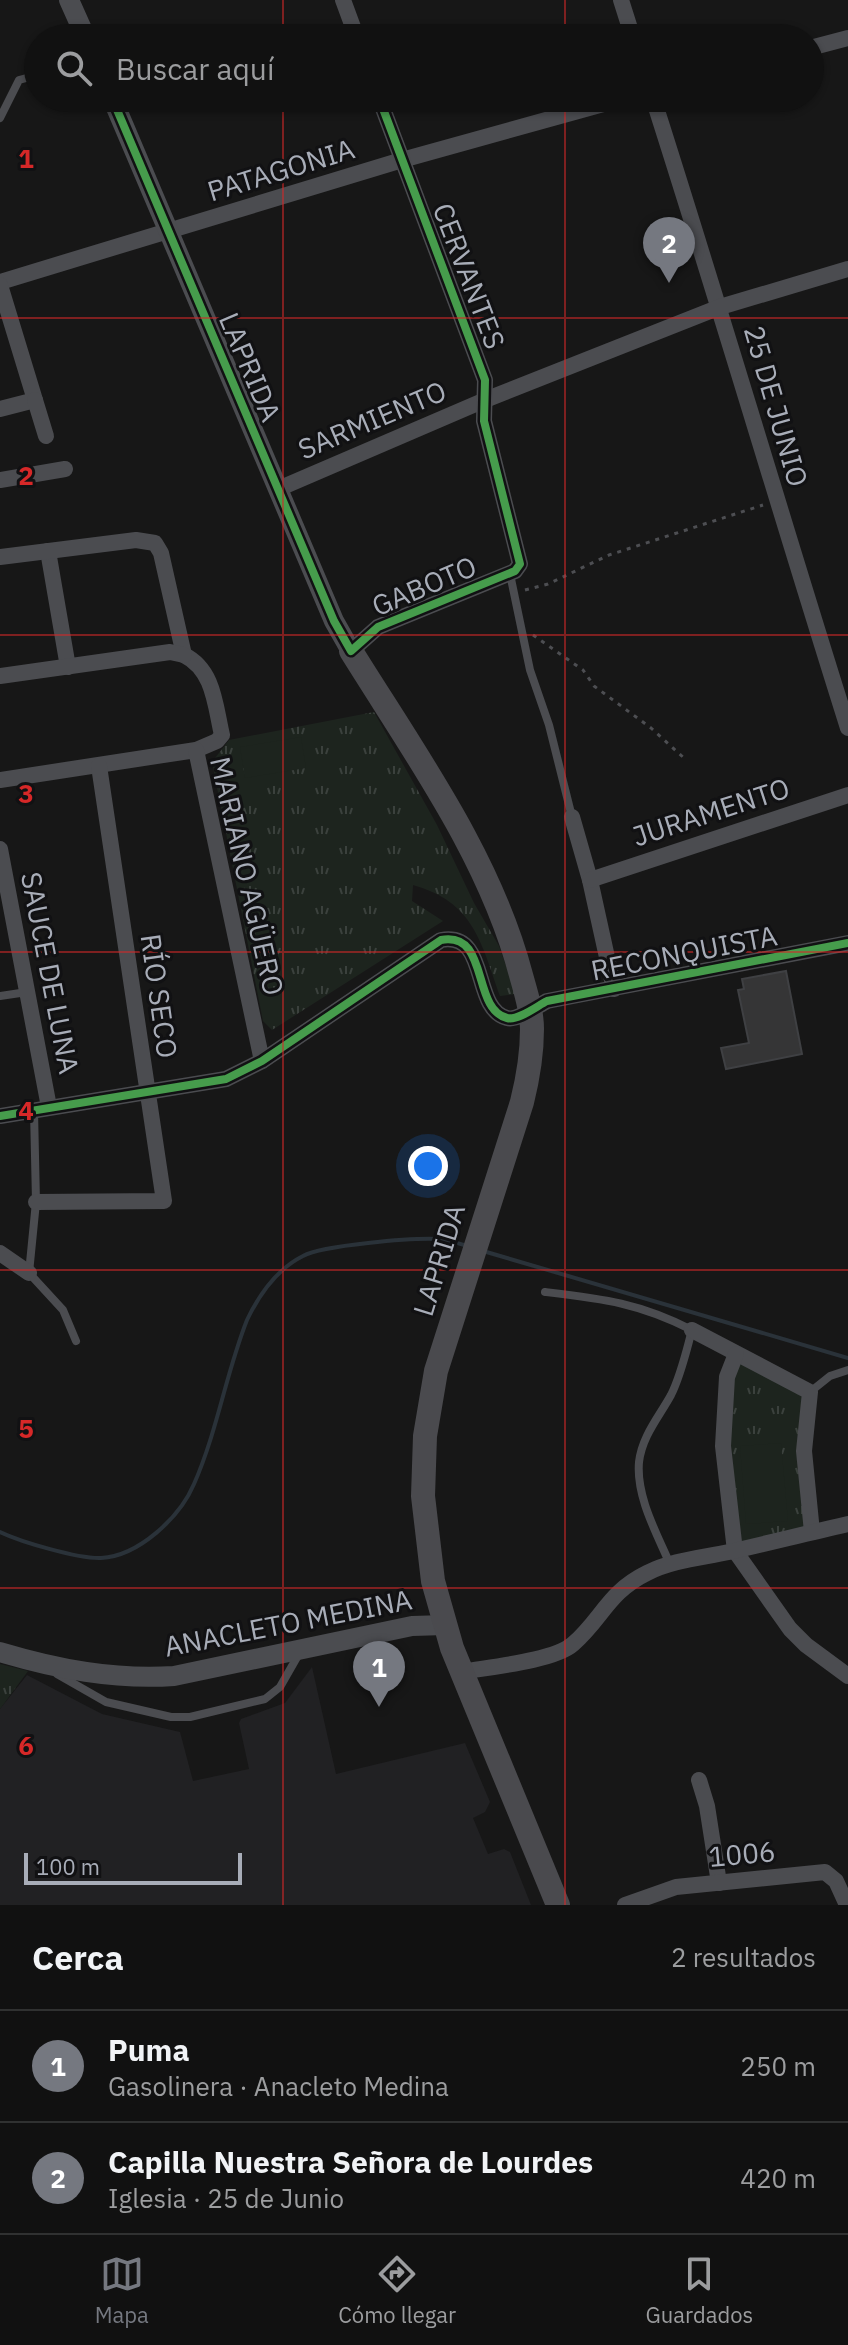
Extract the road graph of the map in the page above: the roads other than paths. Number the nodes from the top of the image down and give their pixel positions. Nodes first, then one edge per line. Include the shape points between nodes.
1 (69, 0) edge
2 (343, 0) edge
3 (621, 0) edge
4 (80, 24) edge
5 (352, 24) edge
6 (629, 24) edge
7 (848, 38) edge
8 (824, 44) edge
9 (24, 79) edge
10 (118, 112) edge
11 (384, 112) edge
12 (575, 112) edge
13 (657, 112) edge
14 (0, 118) edge
15 (402, 160) junction
16 (168, 231) junction
17 (848, 269) edge
18 (0, 283) edge
19 (720, 307) junction
20 (35, 400) junction
21 (485, 400) junction
22 (0, 409) edge
23 (46, 436) dead end
24 (65, 469) dead end
25 (0, 480) edge
26 (278, 489) junction
27 (48, 551) junction
28 (0, 557) edge
29 (514, 571) junction
30 (351, 651) junction
31 (184, 655) junction
32 (68, 667) junction
33 (0, 676) edge
34 (848, 728) edge
35 (196, 750) junction
36 (99, 766) junction
37 (0, 780) edge
38 (848, 795) edge
39 (572, 817) joint
40 (0, 849) edge
41 (590, 880) junction
42 (848, 943) edge
43 (614, 989) junction
44 (27, 992) junction
45 (0, 996) edge
46 (530, 1009) junction
47 (262, 1061) junction
48 (147, 1093) junction
49 (42, 1108) junction
50 (0, 1116) edge
51 (36, 1202) junction
52 (0, 1253) edge
53 (29, 1273) junction
54 (545, 1292) dead end
55 (692, 1330) junction
56 (76, 1341) dead end
57 (736, 1354) junction
58 (848, 1370) edge
59 (810, 1392) junction
60 (848, 1524) edge
61 (812, 1532) junction
62 (735, 1551) junction
63 (669, 1562) junction
64 (445, 1625) junction
65 (302, 1649) junction
66 (0, 1652) edge
67 (43, 1665) junction
68 (846, 1671) edge
69 (462, 1672) junction
70 (699, 1780) dead end
71 (719, 1883) junction
72 (558, 1905) edge
73 (625, 1905) edge
74 (847, 1905) edge

1 - 4 street
2 - 5 street
3 - 6 street
7 - 8 street
9 - 14 lane
10 - 16 street, LAPRIDA
11 - 15 street, CERVANTES
12 - 15 street, PATAGONIA
13 - 19 street, 25 DE JUNIO
15 - 16 street, PATAGONIA
15 - 21 street, CERVANTES via 485,380
16 - 18 street, PATAGONIA
16 - 26 street, LAPRIDA
17 - 19 street, SARMIENTO
18 - 20 street
19 - 21 street, SARMIENTO
19 - 34 street, 25 DE JUNIO
20 - 22 street
20 - 23 street
21 - 26 street, SARMIENTO
21 - 29 street, CERVANTES via 484,421 519,559
24 - 25 street
26 - 30 street, LAPRIDA
27 - 28 street
27 - 31 street via 145,539 155,543
27 - 32 street
29 - 30 street, GABOTO via 378,627
29 - 39 lane, CERVANTES via 530,670
30 - 46 main road, LAPRIDA via 468,843 507,930
31 - 32 street via 170,652
31 - 35 street via 205,671 222,735
32 - 33 street
35 - 36 street, MARIANO AGÜERO
35 - 47 street, MARIANO AGÜERO
36 - 37 street, MARIANO AGÜERO
36 - 48 street, RÍO SECO
38 - 41 street, JURAMENTO
39 - 41 street, CERVANTES
40 - 44 street, SAUCE DE LUNA
41 - 43 street, CERVANTES
42 - 43 street, RECONQUISTA
43 - 46 street, RECONQUISTA
44 - 45 lane
44 - 49 street, SAUCE DE LUNA
46 - 47 street, RECONQUISTA via 508,1018 498,1013 471,952 451,938
46 - 64 main road, LAPRIDA via 528,1076 436,1371 425,1436 425,1532
47 - 48 street via 226,1079
48 - 49 street
48 - 51 street, RÍO SECO via 164,1201
49 - 50 street
49 - 51 lane
51 - 53 lane
52 - 53 street
53 - 56 lane via 63,1310
54 - 55 lane via 620,1302
55 - 57 street
55 - 63 lane via 679,1378 648,1433 639,1462 650,1519
57 - 59 street
57 - 62 street via 727,1377 723,1446
58 - 59 lane
59 - 61 street via 804,1451
60 - 61 street
61 - 62 street
62 - 63 street
62 - 68 street via 790,1629
63 - 69 street via 617,1592 568,1648
64 - 65 street, ANACLETO MEDINA via 412,1626
64 - 69 main road, LAPRIDA
65 - 67 street, ANACLETO MEDINA via 148,1678
65 - 67 lane via 265,1699 190,1717 106,1702
66 - 67 street, ANACLETO MEDINA
69 - 72 main road, LAPRIDA
70 - 71 street
71 - 73 street, 1006 via 676,1887
71 - 74 street, 1006 via 825,1872 836,1881

